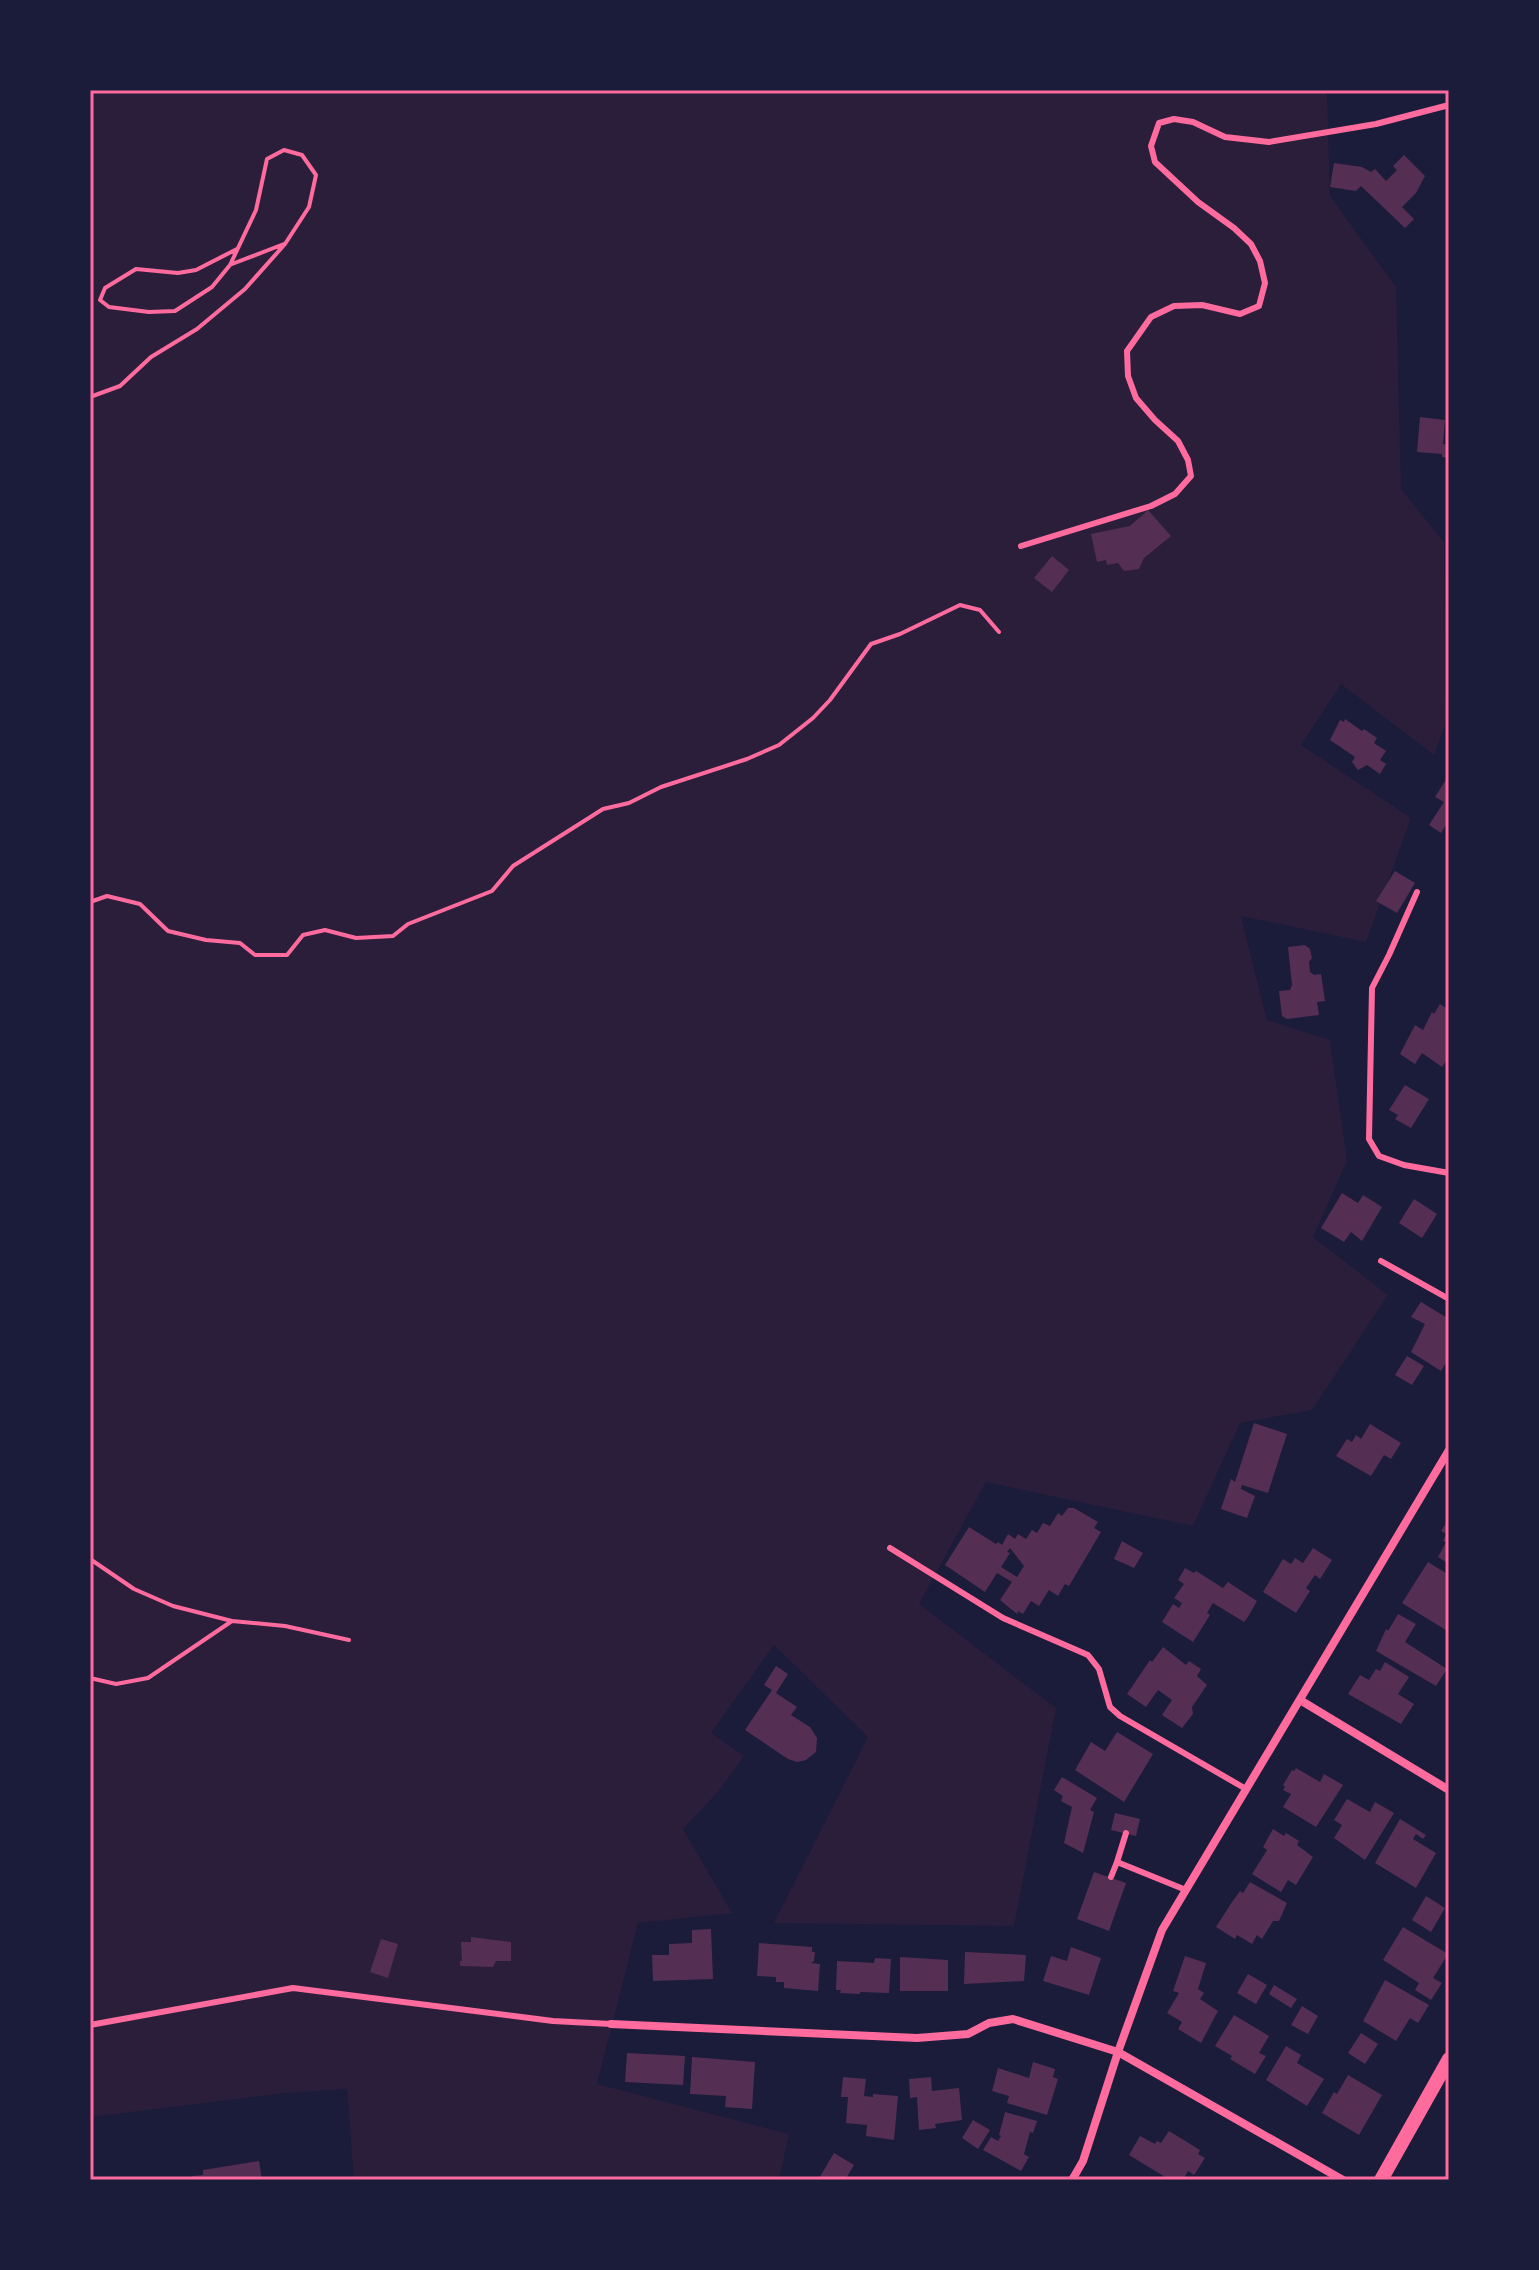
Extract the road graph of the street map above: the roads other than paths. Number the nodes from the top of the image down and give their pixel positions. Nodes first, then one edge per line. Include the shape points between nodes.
1 (1449, 105) edge
2 (1021, 546) dead end
3 (1417, 892) dead end
4 (1449, 1173) edge
5 (1381, 1261) dead end
6 (1449, 1299) edge
7 (1449, 1450) edge
8 (890, 1548) dead end
9 (1300, 1700) junction
10 (1246, 1789) junction
11 (1449, 1790) edge
12 (1126, 1833) dead end
13 (1117, 1862) junction
14 (1111, 1877) dead end
15 (1186, 1890) junction
16 (611, 2024) joint
17 (90, 2025) edge
18 (1118, 2052) junction
19 (1449, 2059) edge
20 (1072, 2180) edge
21 (1343, 2180) edge
22 (1381, 2180) edge

1 - 2 lane via 1363,127 1269,142 1225,137 1193,122 1159,123 1151,146 1155,162 1251,244 1265,283 1259,306 1240,314 1202,305 1174,306 1151,317 1127,351 1136,398 1178,441 1188,460 1191,476 1175,494
3 - 4 lane via 1372,988 1369,1139 1379,1156
5 - 6 lane
7 - 9 street
8 - 10 lane via 1003,1618 1088,1655 1099,1669 1110,1707 1120,1716
9 - 10 street
9 - 11 street
10 - 15 street
12 - 13 lane
13 - 14 lane
13 - 15 lane
15 - 18 street via 1162,1930
16 - 17 lane via 293,1988
16 - 18 street via 917,2038 968,2034 1013,2019
18 - 20 street
18 - 21 street
19 - 22 street

